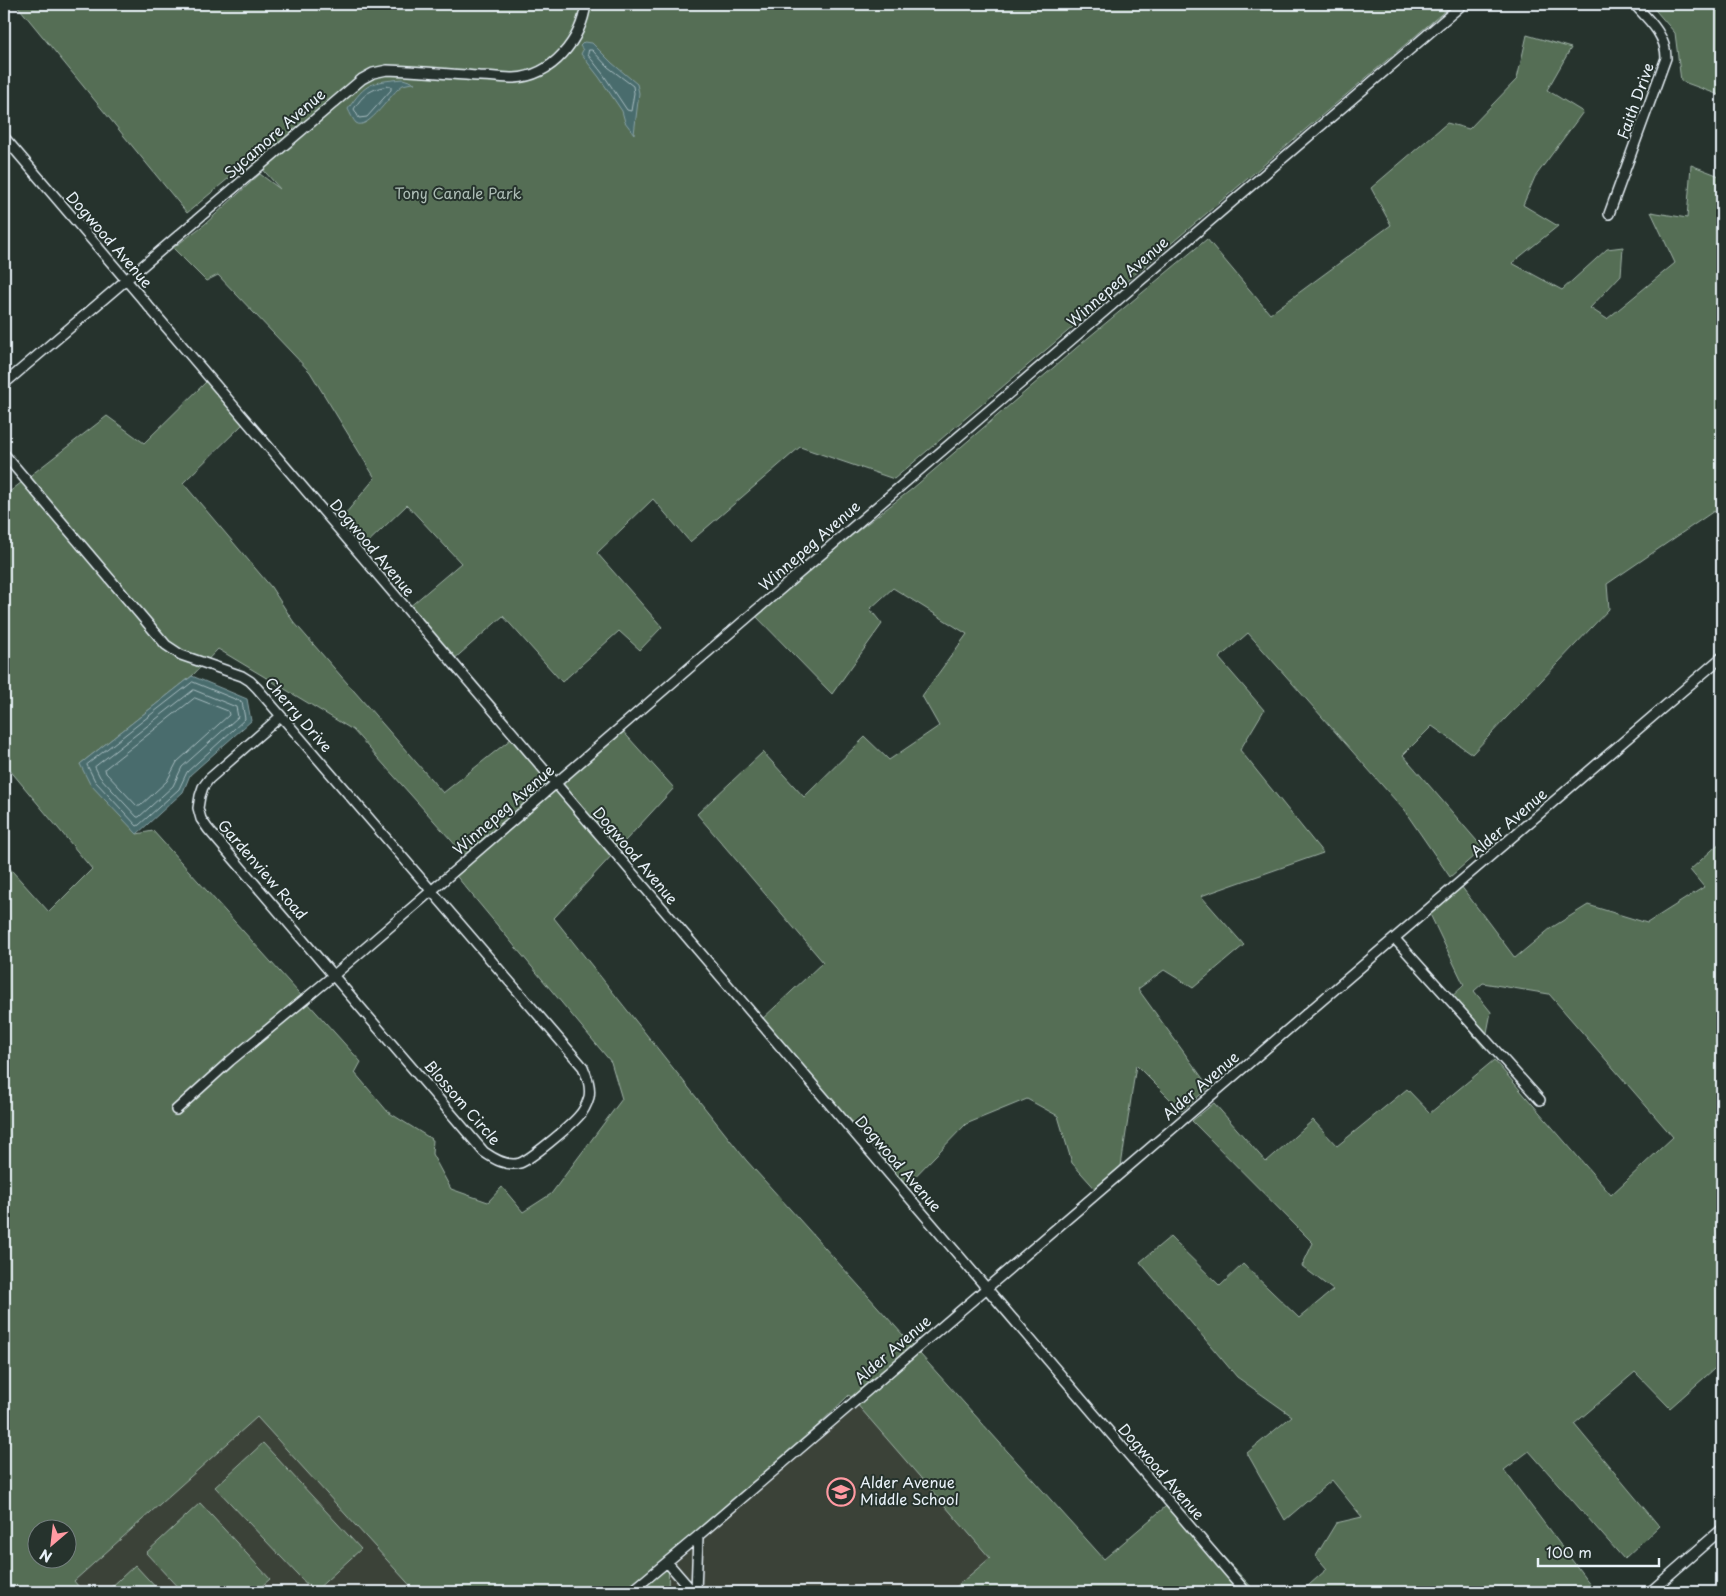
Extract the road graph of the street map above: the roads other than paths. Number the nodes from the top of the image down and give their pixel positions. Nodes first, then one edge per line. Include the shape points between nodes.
1 (586, 4) edge
2 (1463, 4) edge
3 (1634, 4) edge
4 (4, 137) edge
5 (1608, 214) dead end
6 (126, 280) junction
7 (4, 384) edge
8 (4, 454) edge
9 (1722, 657) edge
10 (282, 716) junction
11 (556, 784) junction
12 (432, 890) junction
13 (1395, 939) junction
14 (334, 975) junction
15 (1540, 1100) dead end
16 (176, 1110) dead end
17 (986, 1288) junction
18 (1722, 1529) edge
19 (698, 1536) junction
20 (666, 1562) junction
21 (631, 1592) edge
22 (692, 1592) edge
23 (696, 1592) edge
24 (1246, 1592) edge
25 (1650, 1592) edge

1 - 6 street, Sycamore Avenue via 573,41 556,60 537,72 515,78 387,70 362,79
2 - 11 street, Winnepeg Avenue
3 - 5 street, Faith Drive via 1661,35 1666,58
4 - 6 street, Dogwood Avenue
6 - 7 street, Sycamore Avenue
6 - 11 street, Dogwood Avenue
8 - 10 street, Cherry Drive via 166,645 181,655 250,681
9 - 13 street, Alder Avenue
10 - 12 street, Cherry Drive
10 - 14 street, Gardenview Road via 209,779 198,808 208,828
11 - 12 street, Winnepeg Avenue
11 - 17 street, Dogwood Avenue
12 - 14 street, Winnepeg Avenue
12 - 14 street, Blossom Circle via 582,1067 589,1083 589,1098 576,1119 519,1163 508,1164 492,1158
13 - 15 street
13 - 17 street, Alder Avenue
14 - 16 street, Winnepeg Avenue
17 - 19 street, Alder Avenue
17 - 24 street, Dogwood Avenue
18 - 25 street
19 - 20 street, Alder Avenue
19 - 23 street
20 - 21 street, Alder Avenue
20 - 22 street

